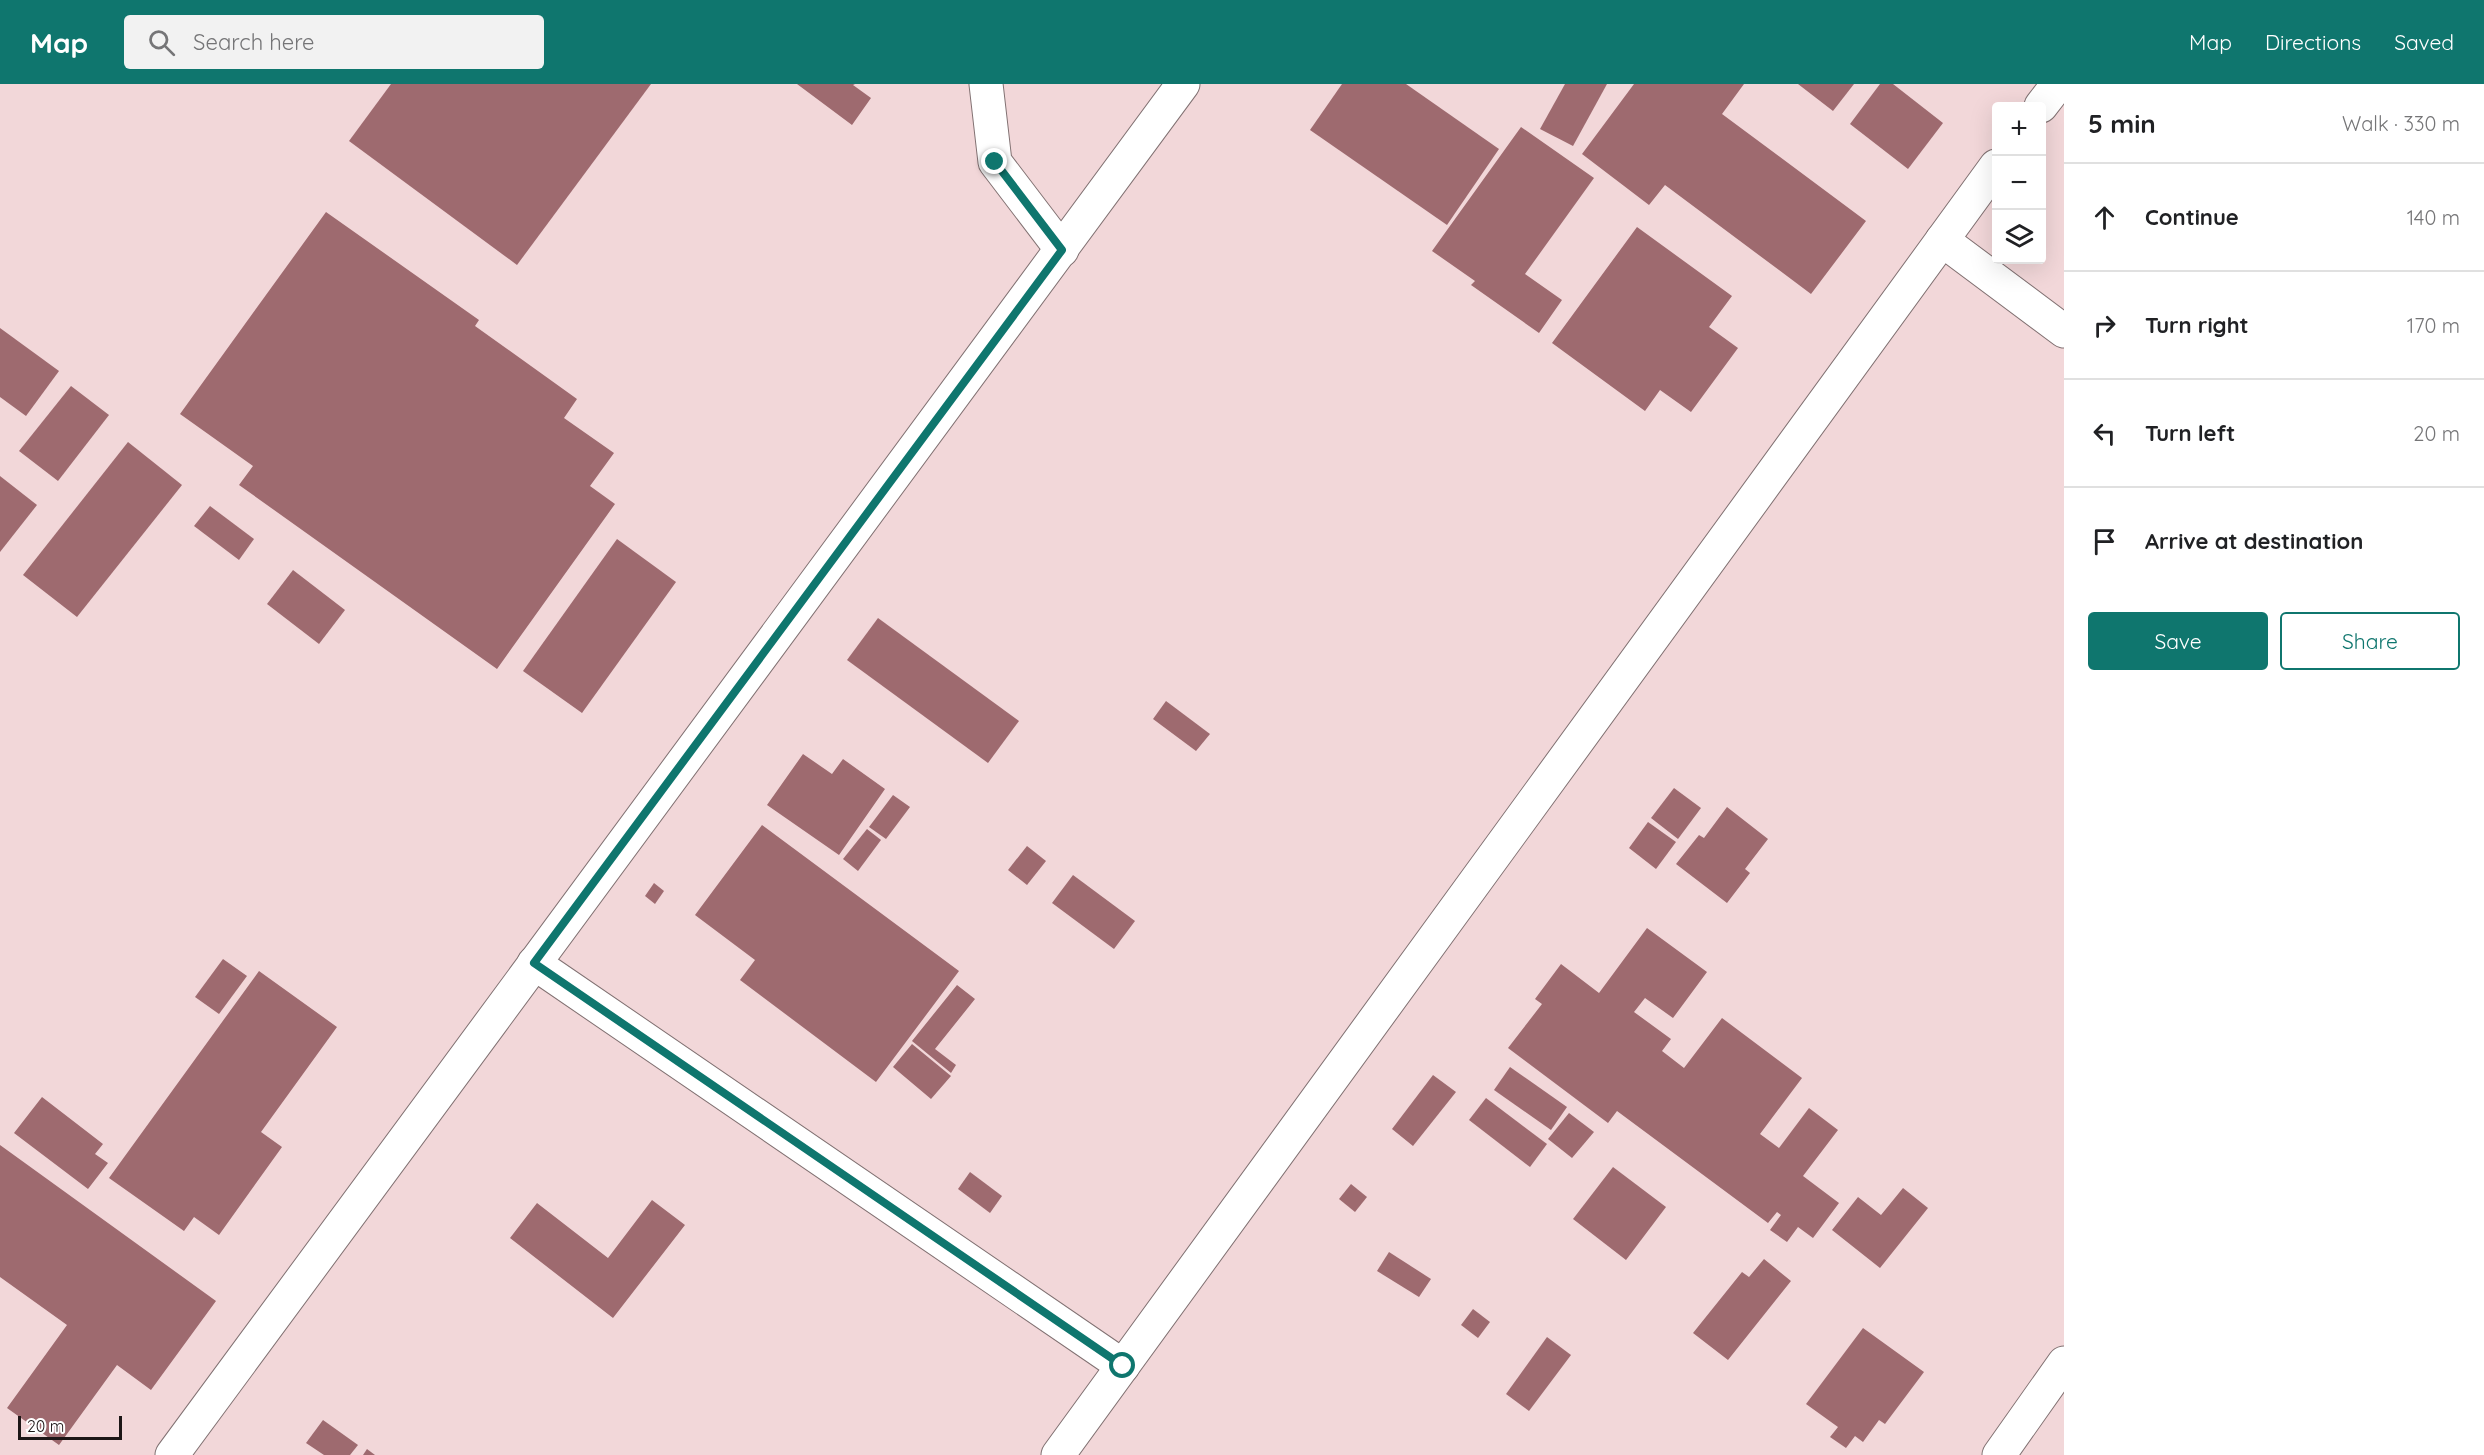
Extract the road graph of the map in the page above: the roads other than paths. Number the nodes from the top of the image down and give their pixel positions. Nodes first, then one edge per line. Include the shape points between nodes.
1 (986, 84) edge
2 (1183, 84) edge
3 (2058, 84) edge
4 (2044, 102) edge
5 (1992, 171) edge
6 (1942, 240) junction
7 (1062, 250) junction
8 (2064, 331) edge
9 (534, 963) junction
10 (2064, 1363) edge
11 (1123, 1366) junction
12 (172, 1455) edge
13 (1058, 1455) edge
14 (1999, 1455) edge

1 - 7 street via 995,162
2 - 7 street
3 - 4 street
5 - 6 street
6 - 8 street
6 - 11 street
7 - 9 street
9 - 11 street
9 - 12 street
10 - 14 street
11 - 13 street

